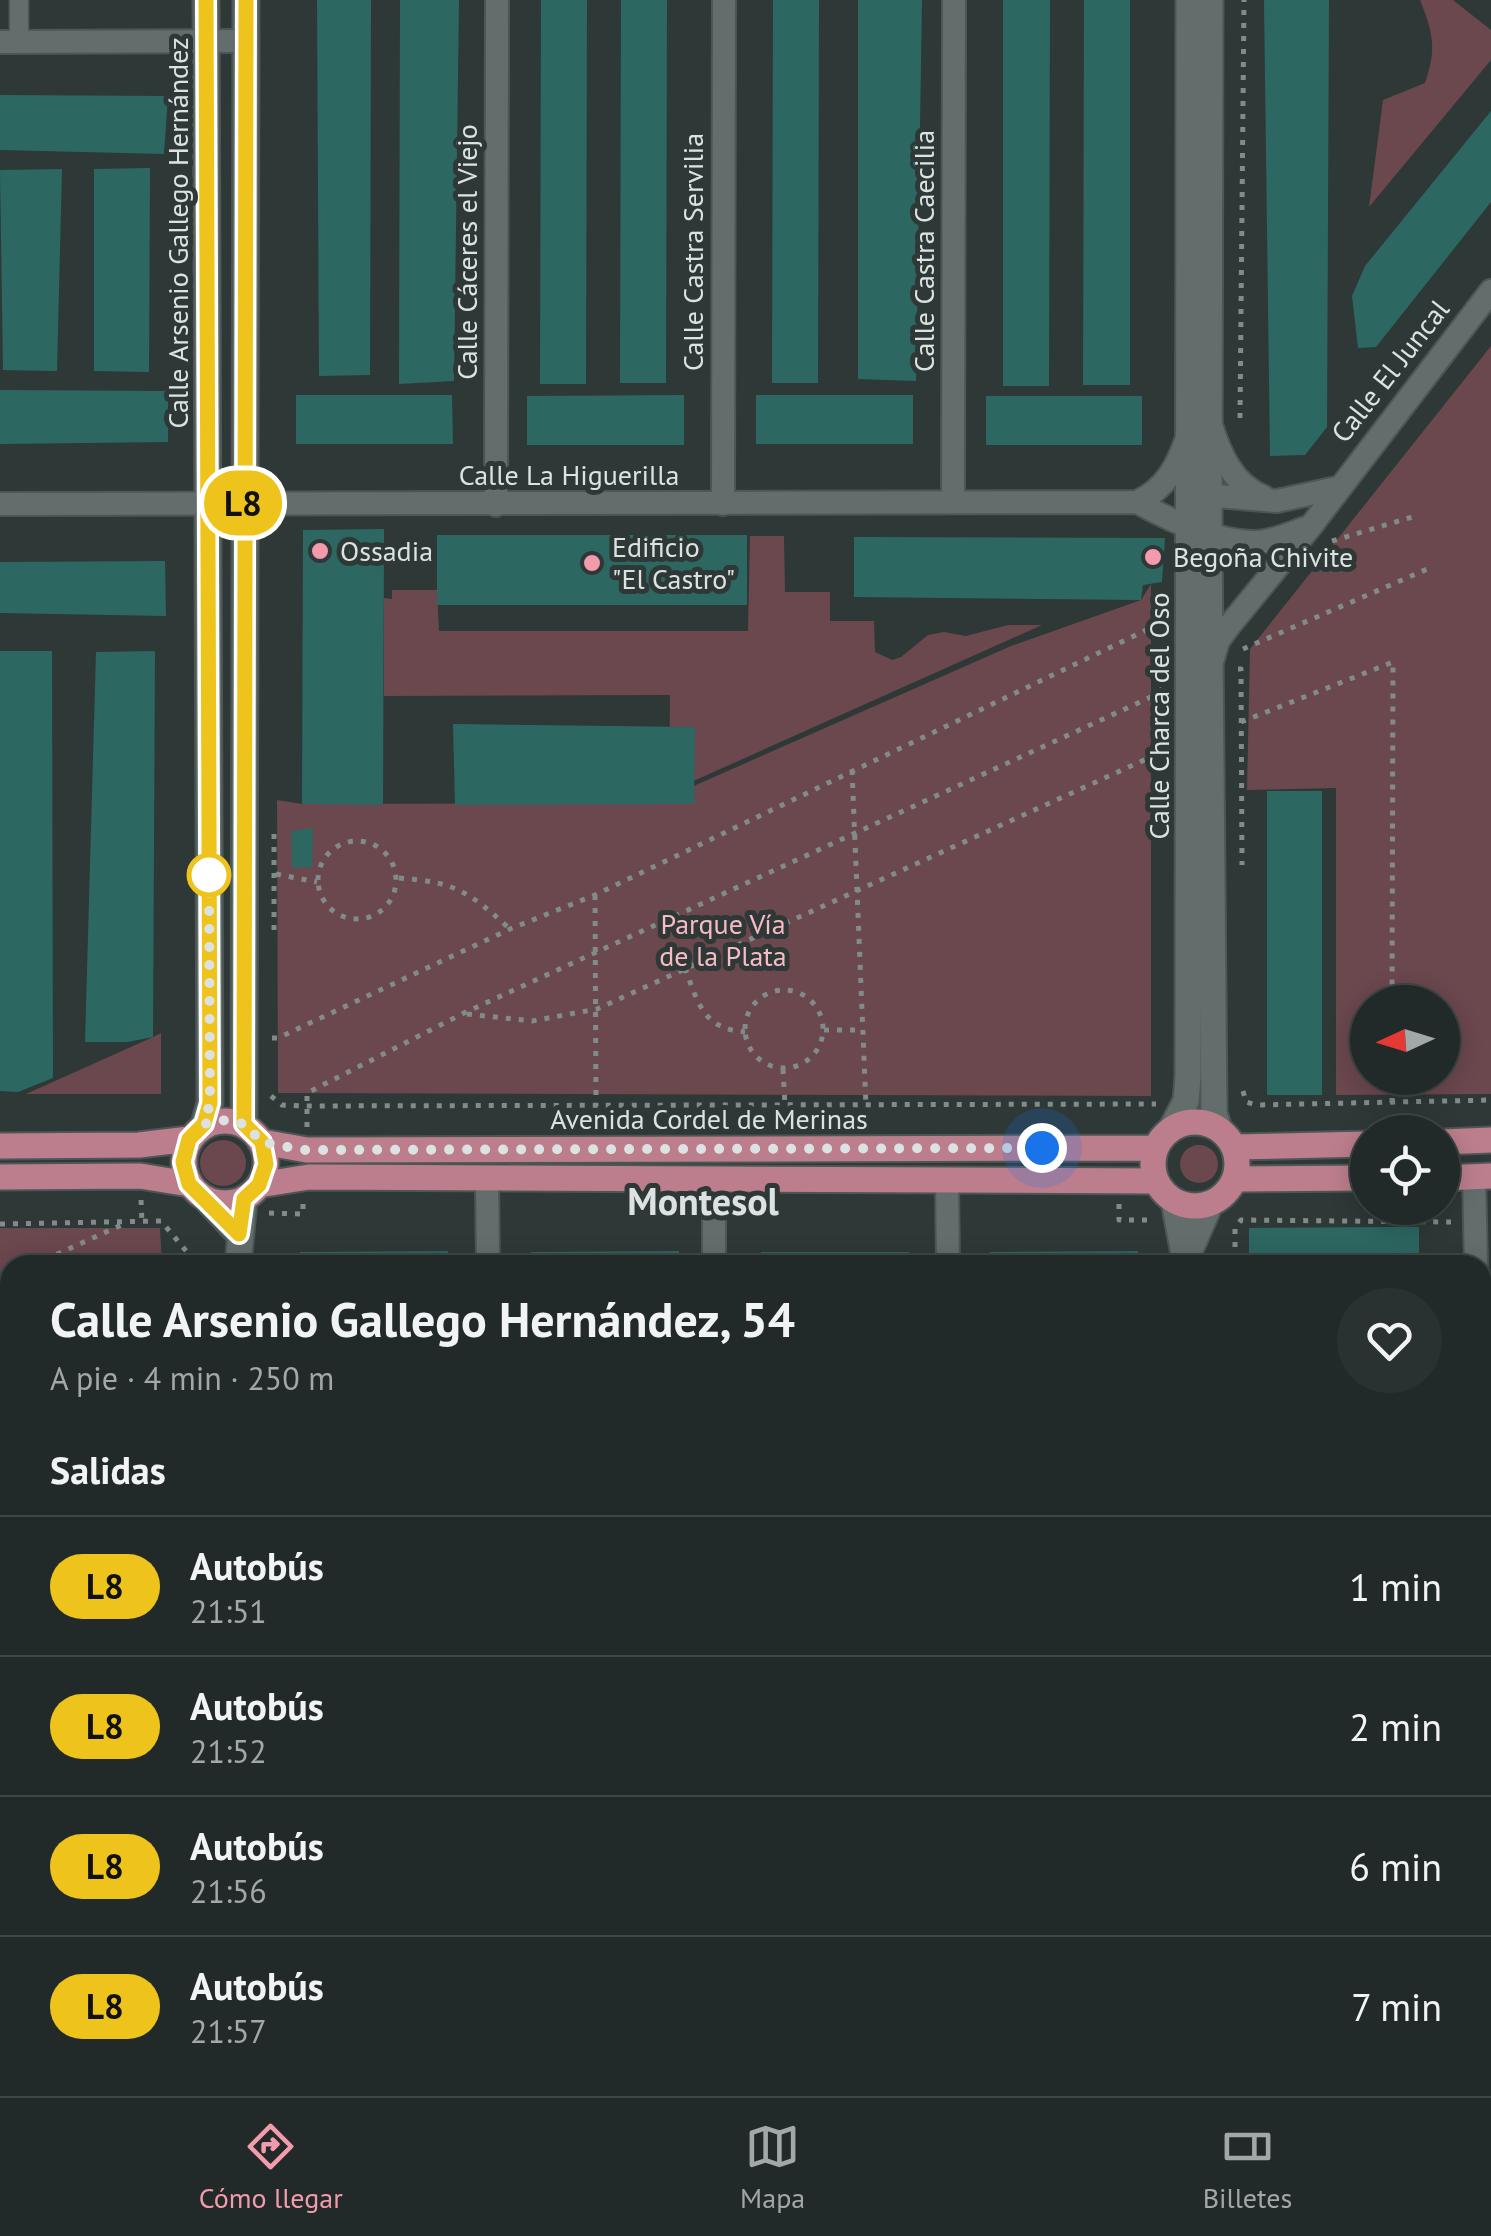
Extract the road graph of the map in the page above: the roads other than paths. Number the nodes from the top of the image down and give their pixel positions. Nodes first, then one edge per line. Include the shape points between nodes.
1 (19, 0) edge
2 (206, 0) edge
3 (246, 0) edge
4 (497, 0) edge
5 (724, 0) edge
6 (954, 0) edge
7 (1189, 0) edge
8 (1210, 0) edge
9 (246, 41) junction
10 (10, 42) edge
11 (206, 42) junction
12 (1491, 290) edge
13 (1199, 425) junction
14 (1337, 488) junction
15 (1200, 494) junction
16 (1146, 498) junction
17 (1277, 501) junction
18 (953, 502) junction
19 (0, 504) edge
20 (209, 504) junction
21 (243, 504) junction
22 (723, 504) junction
23 (496, 505) junction
24 (1188, 525) junction
25 (1315, 535) junction
26 (1210, 670) junction
27 (197, 1132) junction
28 (253, 1134) junction
29 (1164, 1138) junction
30 (1227, 1138) junction
31 (1491, 1140) edge
32 (1460, 1141) edge
33 (1350, 1143) edge
34 (0, 1146) edge
35 (1483, 1176) edge
36 (0, 1177) edge
37 (487, 1178) junction
38 (1350, 1178) edge
39 (714, 1179) junction
40 (1235, 1179) junction
41 (947, 1180) junction
42 (1156, 1181) junction
43 (199, 1192) junction
44 (252, 1192) junction
45 (1174, 1200) junction
46 (1210, 1204) junction
47 (239, 1234) junction
48 (238, 1255) edge
49 (488, 1255) edge
50 (714, 1255) edge
51 (948, 1255) edge
52 (1185, 1255) edge
53 (1189, 1255) edge
54 (1476, 1255) edge

1 - 10 street
2 - 11 main road, Calle Arsenio Gallego Hernández
3 - 9 main road
4 - 23 street, Calle Cáceres el Viejo
5 - 22 street, Calle Castra Servilia
6 - 18 street, Calle Castra Caecilia
7 - 13 main road, Calle Charca del Oso
8 - 13 main road, Calle Charca del Oso
9 - 11 street
9 - 21 main road
10 - 11 street
11 - 20 main road, Calle Arsenio Gallego Hernández
12 - 14 street, Calle El Juncal
13 - 15 main road, Calle Charca del Oso
13 - 16 street
13 - 17 street via 1232,472
14 - 17 street
14 - 25 street, Calle El Juncal
15 - 16 street
15 - 17 street
15 - 24 main road, Calle Charca del Oso
16 - 18 street, Calle La Higuerilla
16 - 24 street, Calle La Higuerilla
18 - 22 street, Calle La Higuerilla
19 - 20 street, Calle La Higuerilla
20 - 21 street, Calle La Higuerilla
20 - 27 main road, Calle Arsenio Gallego Hernández via 210,1103
21 - 23 street, Calle La Higuerilla
21 - 28 main road via 244,880 257,1036
22 - 23 street, Calle La Higuerilla
24 - 25 street via 1258,542
24 - 26 main road, Calle Charca del Oso
24 - 29 main road, Calle Charca del Oso via 1188,1076 1186,1101
25 - 26 street, Calle El Juncal via 1229,626
26 - 30 main road, Calle Charca del Oso via 1214,1112
27 - 28 main road via 226,1120
27 - 34 main road via 139,1145
27 - 43 main road via 183,1162
28 - 29 main road, Avenida Cordel de Merinas via 303,1150
28 - 44 main road via 266,1164
29 - 30 main road via 1196,1121
29 - 42 main road
30 - 33 main road
30 - 40 main road via 1238,1168
31 - 32 main road
35 - 54 street
36 - 43 main road via 140,1176
37 - 39 main road
37 - 44 main road via 303,1177
37 - 49 street
38 - 40 main road
39 - 41 main road
39 - 50 street
40 - 46 main road
41 - 42 main road
41 - 51 street
42 - 45 main road
43 - 44 main road via 226,1204
43 - 47 main road
44 - 47 main road
45 - 46 main road
45 - 52 main road
46 - 53 main road
47 - 48 main road

